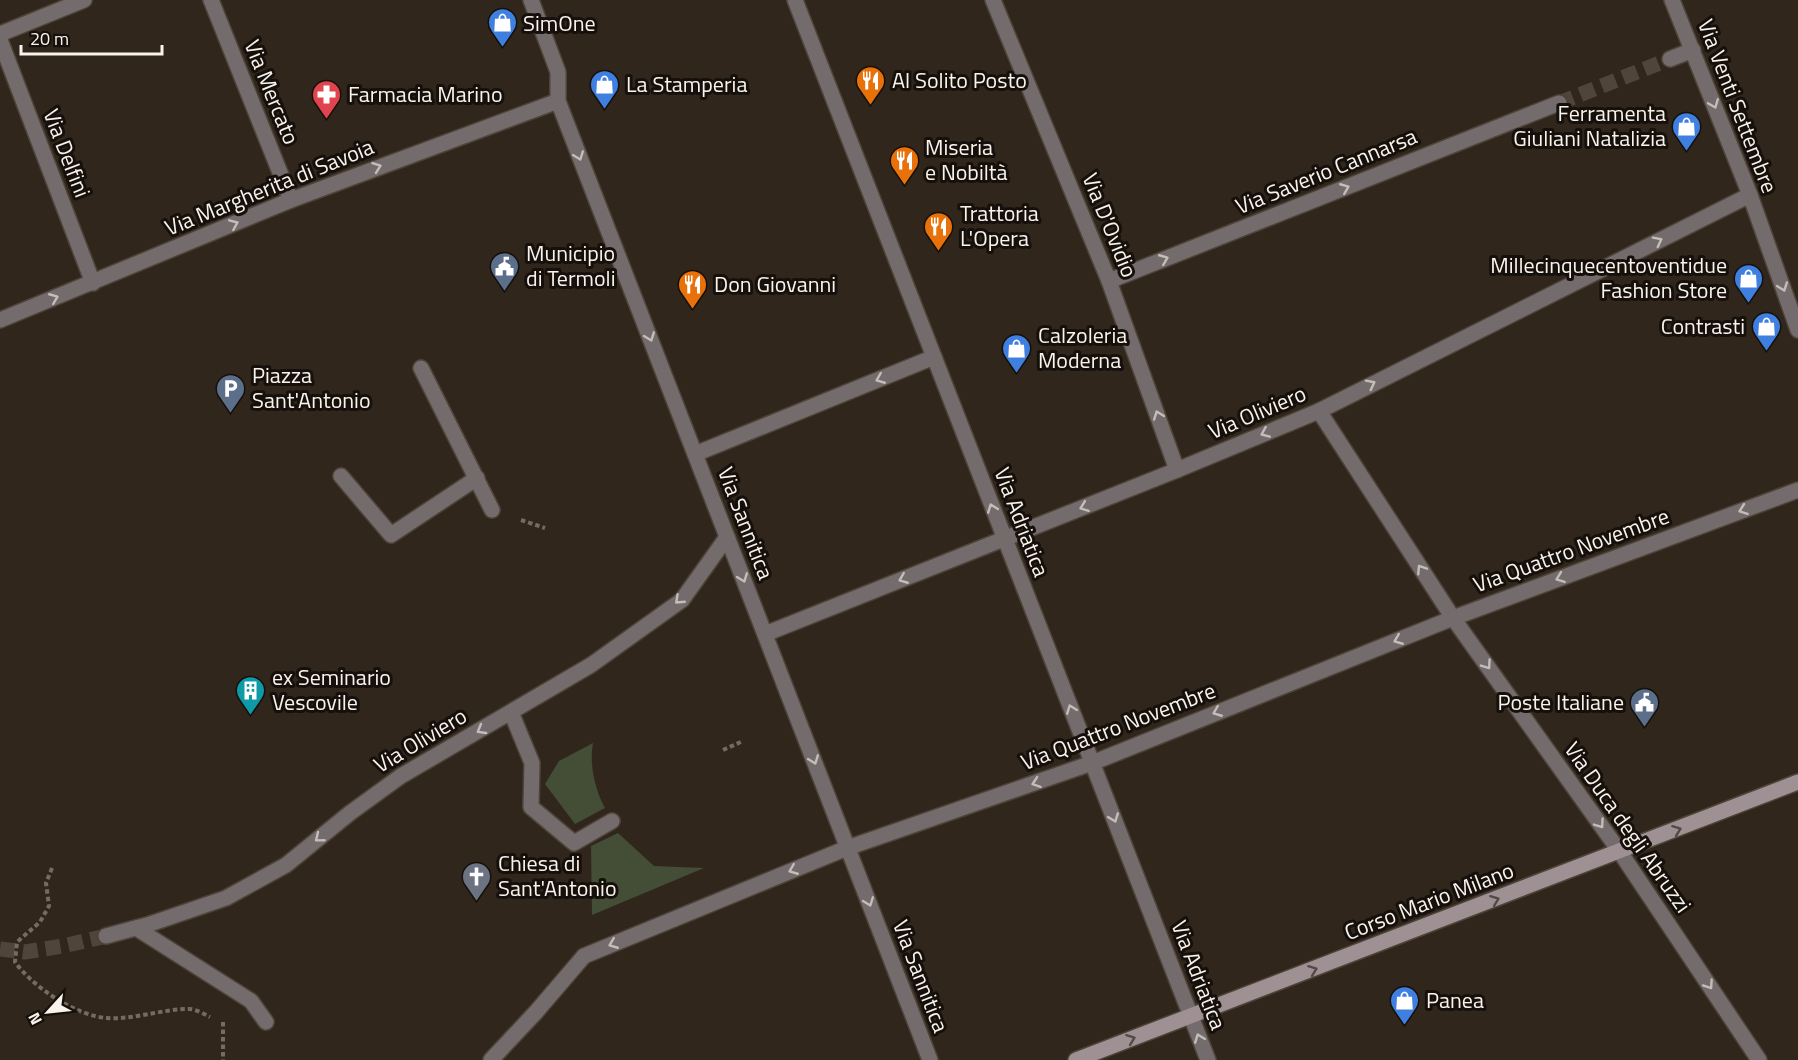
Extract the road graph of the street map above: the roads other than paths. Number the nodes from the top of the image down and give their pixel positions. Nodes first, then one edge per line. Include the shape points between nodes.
1 (84, 0) edge
2 (212, 0) edge
3 (531, 0) edge
4 (795, 0) edge
5 (993, 0) edge
6 (1672, 0) edge
7 (0, 34) edge
8 (0, 40) edge
9 (1693, 50) junction
10 (1670, 59) tunnel mouth
11 (558, 101) junction
12 (1559, 103) tunnel mouth
13 (1750, 195) junction
14 (291, 200) junction
15 (1109, 281) junction
16 (93, 283) junction
17 (0, 320) edge
18 (1798, 330) edge
19 (934, 357) junction
20 (422, 368) dead end
21 (1319, 411) junction
22 (695, 454) junction
23 (1177, 470) junction
24 (341, 476) dead end
25 (477, 478) junction
26 (1798, 490) edge
27 (492, 510) dead end
28 (727, 537) junction
29 (1004, 538) junction
30 (1453, 618) junction
31 (765, 634) junction
32 (512, 712) junction
33 (1092, 763) junction
34 (1798, 782) edge
35 (612, 821) dead end
36 (848, 848) junction
37 (1620, 852) junction
38 (136, 928) junction
39 (106, 936) tunnel mouth
40 (1191, 1017) junction
41 (266, 1022) dead end
42 (492, 1060) edge
43 (930, 1060) edge
44 (1076, 1060) edge
45 (1208, 1060) edge
46 (1759, 1060) edge

1 - 7 street
2 - 14 street, Via Mercato
3 - 11 street, Via Sannitica via 558,72
4 - 19 street, Via Adriatica
5 - 15 street, Via D'Ovidio
6 - 9 street, Via Venti Settembre
8 - 16 street, Via Delfini
9 - 10 street
9 -> 13 street, Via Venti Settembre
14 -> 11 street, Via Margherita di Savoia
11 -> 22 street, Via Sannitica
15 -> 12 street, Via Saverio Cannarsa
13 -> 18 street, Via Venti Settembre
21 -> 13 street, Via Oliviero
16 -> 14 street, Via Margherita di Savoia
23 -> 15 street, Via D'Ovidio
17 -> 16 street, Via Margherita di Savoia
19 -> 22 street
29 -> 19 street, Via Adriatica
20 - 25 street
21 -> 23 street, Via Oliviero
30 -> 21 street, Via Duca degli Abruzzi
22 - 28 street, Via Sannitica
23 -> 29 street, Via Oliviero
24 - 25 street via 391,535
25 - 27 street
26 -> 30 street, Via Quattro Novembre
28 -> 31 street, Via Sannitica
28 -> 32 street, Via Oliviero via 682,600 591,665
29 -> 31 street, Via Oliviero
33 -> 29 street, Via Adriatica
30 -> 33 street, Via Quattro Novembre
30 -> 37 street, Via Duca degli Abruzzi
31 -> 36 street, Via Sannitica
32 - 35 street via 532,763 531,807 574,843
32 -> 38 street, Via Oliviero via 401,776 286,865 226,898
33 -> 36 street, Via Quattro Novembre
33 -> 40 street, Via Adriatica
37 -> 34 street, Corso Mario Milano
36 -> 42 street, Via Quattro Novembre via 584,956
36 -> 43 street, Via Sannitica
40 -> 37 street, Corso Mario Milano
37 -> 46 street, Via Duca degli Abruzzi
38 - 39 street, Via Oliviero
38 - 41 street via 251,1001
44 -> 40 street, Corso Mario Milano
45 -> 40 street, Via Adriatica

